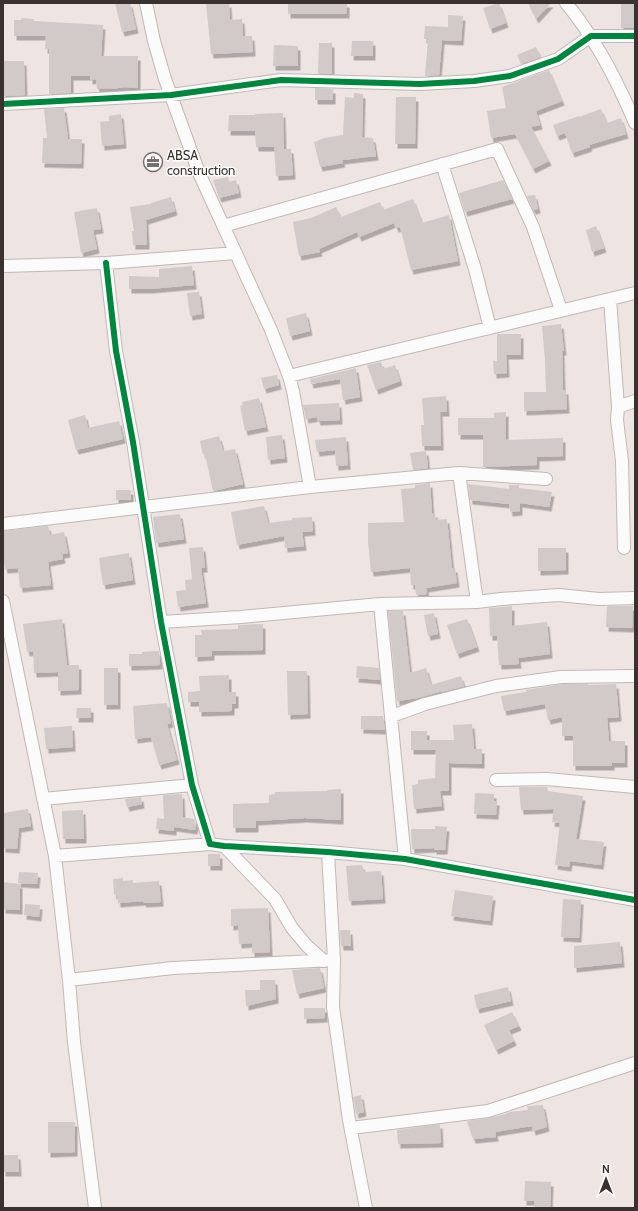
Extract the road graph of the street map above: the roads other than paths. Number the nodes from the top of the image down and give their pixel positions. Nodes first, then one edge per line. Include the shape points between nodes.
1 (146, 3) edge
2 (571, 6) edge
3 (591, 36) junction
4 (635, 36) edge
5 (171, 95) junction
6 (3, 104) edge
7 (635, 123) edge
8 (442, 164) junction
9 (223, 226) junction
10 (236, 253) junction
11 (106, 263) junction
12 (3, 266) edge
13 (635, 293) edge
14 (610, 299) junction
15 (561, 310) junction
16 (490, 328) junction
17 (289, 376) junction
18 (635, 401) edge
19 (618, 407) junction
20 (459, 474) junction
21 (546, 479) dead end
22 (310, 487) junction
23 (143, 508) junction
24 (3, 524) edge
25 (624, 548) dead end
26 (635, 598) edge
27 (3, 601) edge
28 (477, 602) junction
29 (380, 604) junction
30 (161, 622) junction
31 (635, 676) edge
32 (392, 716) junction
33 (496, 780) dead end
34 (192, 785) junction
35 (635, 787) edge
36 (43, 799) junction
37 (210, 844) junction
38 (224, 846) junction
39 (328, 852) junction
40 (55, 856) junction
41 (405, 859) junction
42 (635, 900) edge
43 (329, 961) junction
44 (69, 980) junction
45 (635, 1063) edge
46 (351, 1128) junction
47 (95, 1208) edge
48 (366, 1208) edge

1 - 5 street via 154,41
2 - 3 street
3 - 4 street
3 - 5 street via 558,59 510,76 420,84 281,80
3 - 7 street via 619,86
5 - 6 street
5 - 9 street via 199,173
8 - 9 street
8 - 15 street via 497,149 533,227
8 - 16 street via 475,269
9 - 10 street
10 - 11 street
10 - 17 street via 272,330
11 - 12 street
11 - 23 street via 116,350
13 - 14 street
14 - 15 street
14 - 19 street
15 - 16 street
16 - 17 street
17 - 22 street via 294,391
18 - 19 street
19 - 25 street
20 - 21 street
20 - 22 street
20 - 28 street
22 - 23 street
23 - 24 street
23 - 30 street
26 - 28 street via 599,599 559,595
27 - 36 street
28 - 29 street
29 - 30 street
29 - 32 street
30 - 34 street
31 - 32 street via 561,677 504,684 425,704
32 - 41 street
33 - 35 street via 547,779
34 - 36 street
34 - 37 street
36 - 40 street
37 - 38 street
37 - 40 street
38 - 39 street
38 - 43 street via 274,899 307,946
39 - 41 street
39 - 43 street
40 - 44 street
41 - 42 street
43 - 44 street via 172,968
43 - 46 street
44 - 47 street via 74,1042
45 - 46 street via 488,1111
46 - 48 street

